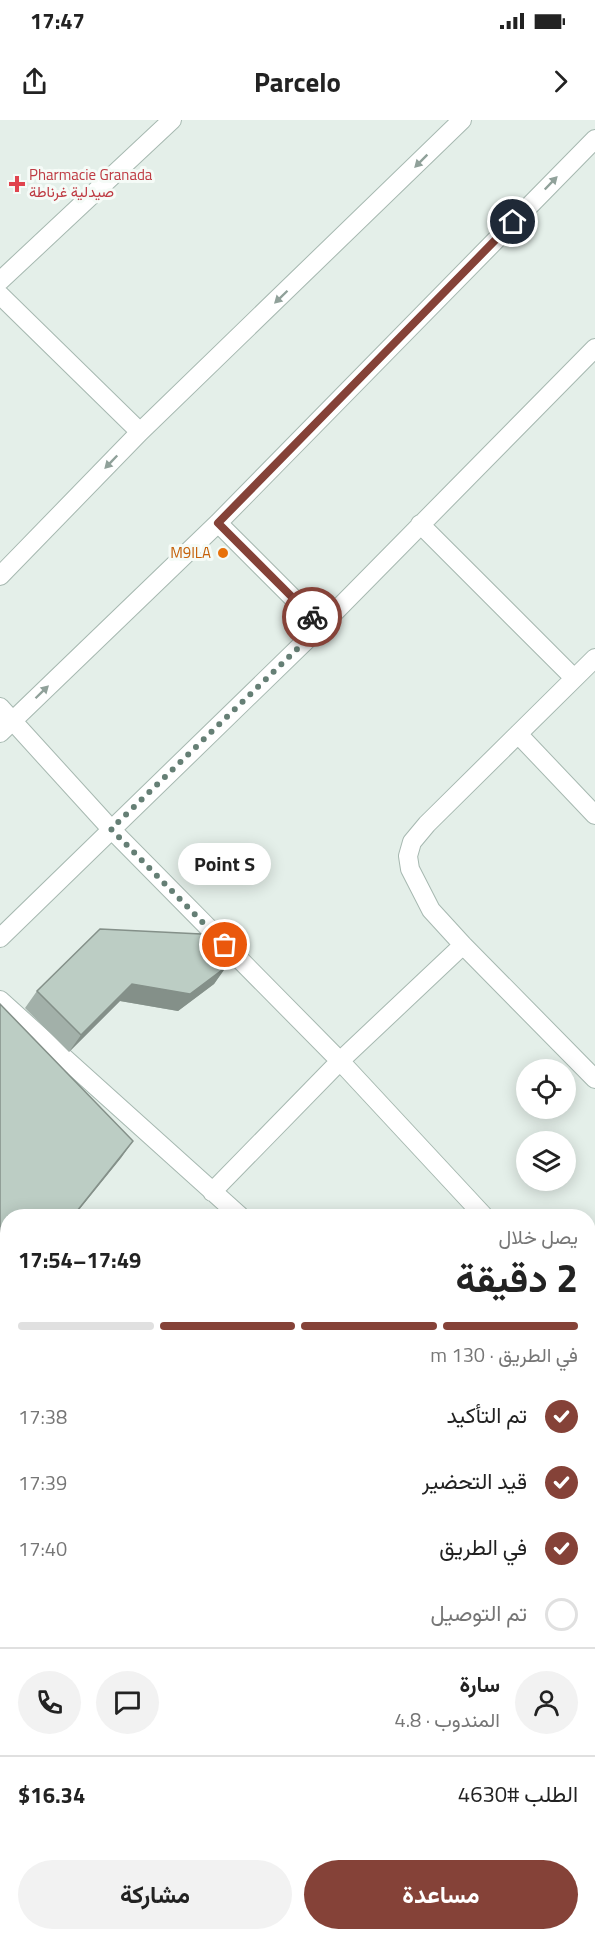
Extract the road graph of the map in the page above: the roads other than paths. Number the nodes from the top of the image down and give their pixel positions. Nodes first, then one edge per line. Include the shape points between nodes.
1 (172, 120) edge
2 (462, 120) edge
3 (595, 139) edge
4 (0, 281) edge
5 (0, 295) edge
6 (595, 348) edge
7 (140, 432) junction
8 (218, 523) junction
9 (420, 524) junction
10 (0, 576) edge
11 (321, 626) junction
12 (595, 658) edge
13 (574, 678) junction
14 (4, 720) edge
15 (518, 734) junction
16 (595, 814) edge
17 (111, 829) junction
18 (0, 938) edge
19 (463, 945) junction
20 (0, 1000) edge
21 (340, 1061) junction
22 (595, 1079) edge
23 (212, 1192) junction
24 (225, 1209) edge
25 (477, 1209) edge

1 - 4 street
2 -> 7 street
8 -> 3 street
5 - 7 street
6 - 9 street
7 -> 10 street
8 - 11 street
14 -> 8 street
9 - 11 street
9 - 13 street
11 - 17 street
12 - 13 street
13 - 15 street
14 - 17 street
15 - 16 street
15 - 19 street via 427,824 412,842 408,856 410,869 431,910
17 - 18 street
17 - 21 street
19 - 21 street
19 - 22 street
20 - 23 street
21 - 23 street
21 - 25 street
23 - 24 street

